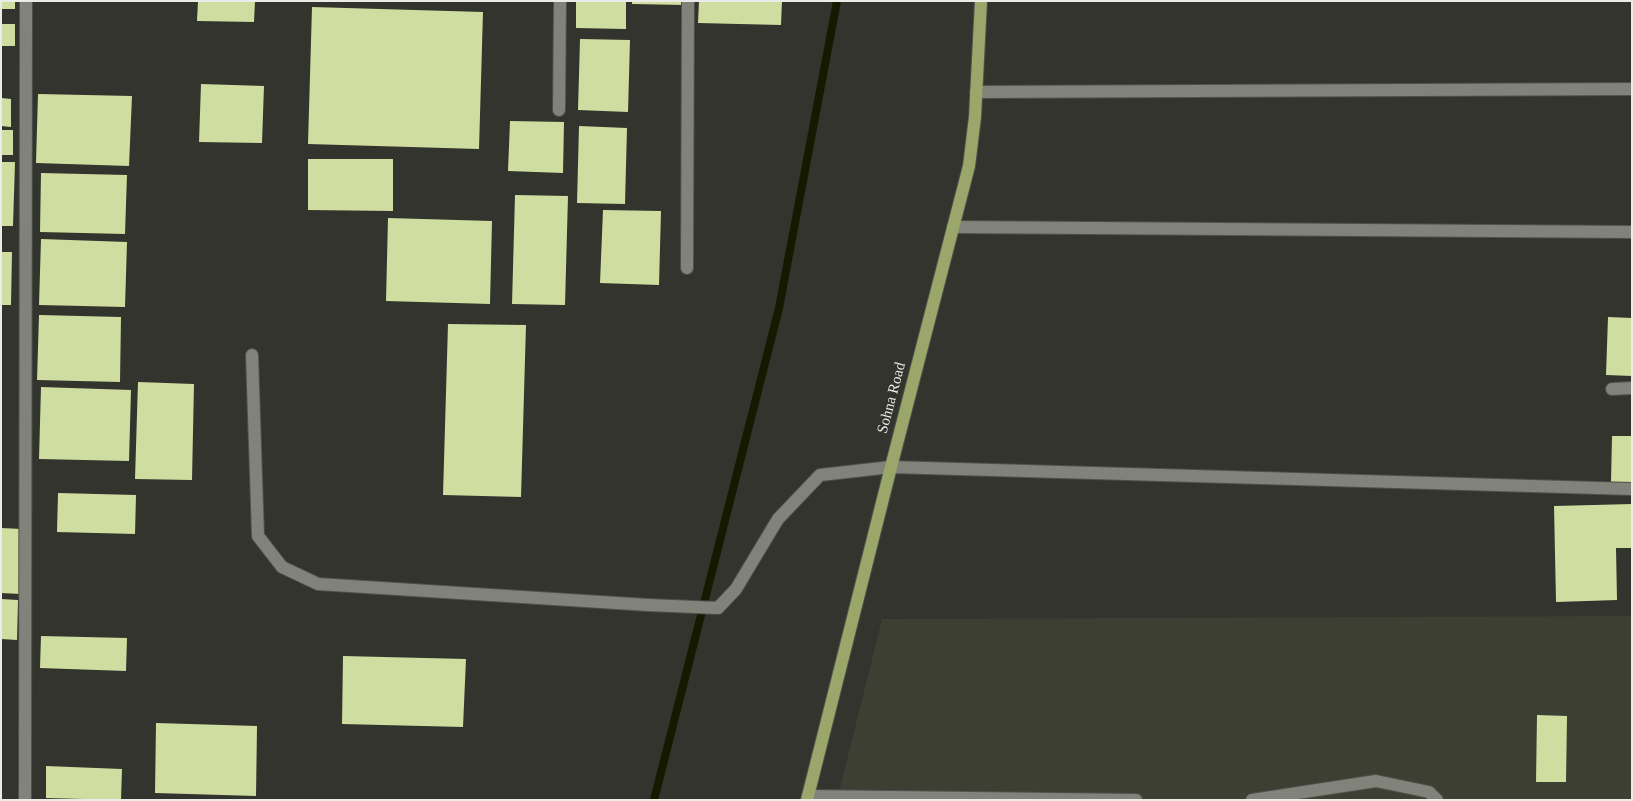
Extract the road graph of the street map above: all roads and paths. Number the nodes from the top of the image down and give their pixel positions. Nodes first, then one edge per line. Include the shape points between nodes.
1 (26, 1) edge
2 (560, 1) edge
3 (688, 1) edge
4 (981, 1) edge
5 (1632, 89) edge
6 (976, 92) junction
7 (558, 110) dead end
8 (953, 227) junction
9 (1632, 232) edge
10 (687, 268) dead end
11 (252, 355) dead end
12 (1632, 388) edge
13 (1612, 389) dead end
14 (890, 467) junction
15 (1632, 489) edge
16 (807, 798) edge
17 (25, 800) edge
18 (1136, 800) edge
19 (1252, 800) edge
20 (1437, 800) edge

1 - 17 street
2 - 7 street
3 - 10 street
4 - 6 main road, Sohna Road
5 - 6 street
6 - 8 main road, Sohna Road via 969,166
8 - 9 street
8 - 14 main road, Sohna Road
11 - 14 street via 258,536 282,567 318,584 718,608 736,589 778,519 820,475
12 - 13 street
14 - 15 street
14 - 16 main road, Sohna Road
16 - 18 street
19 - 20 street via 1376,781 1429,792

